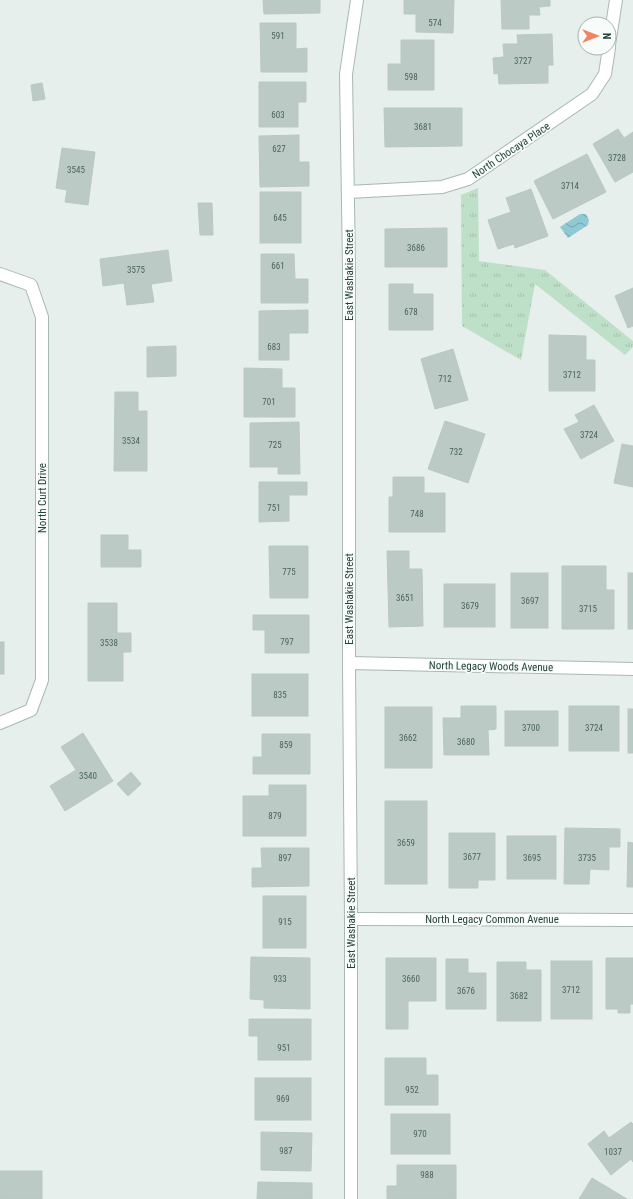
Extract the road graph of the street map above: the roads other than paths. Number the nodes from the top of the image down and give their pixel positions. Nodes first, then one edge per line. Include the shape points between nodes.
1 (357, 0) edge
2 (616, 0) edge
3 (614, 16) edge
4 (608, 56) edge
5 (348, 192) junction
6 (0, 274) edge
7 (349, 663) junction
8 (633, 669) edge
9 (0, 724) edge
10 (351, 919) junction
11 (633, 920) edge
12 (350, 1199) edge

1 - 5 street, East Washakie Street via 346,74
2 - 3 street, North Chocaya Place
4 - 5 street, North Chocaya Place via 605,74 592,94 468,179 442,187
5 - 7 street, East Washakie Street
6 - 9 street, North Curt Drive via 30,285 42,317 42,680 31,710
7 - 8 street, North Legacy Woods Avenue
7 - 10 street, East Washakie Street
10 - 11 street, North Legacy Common Avenue
10 - 12 street, East Washakie Street

